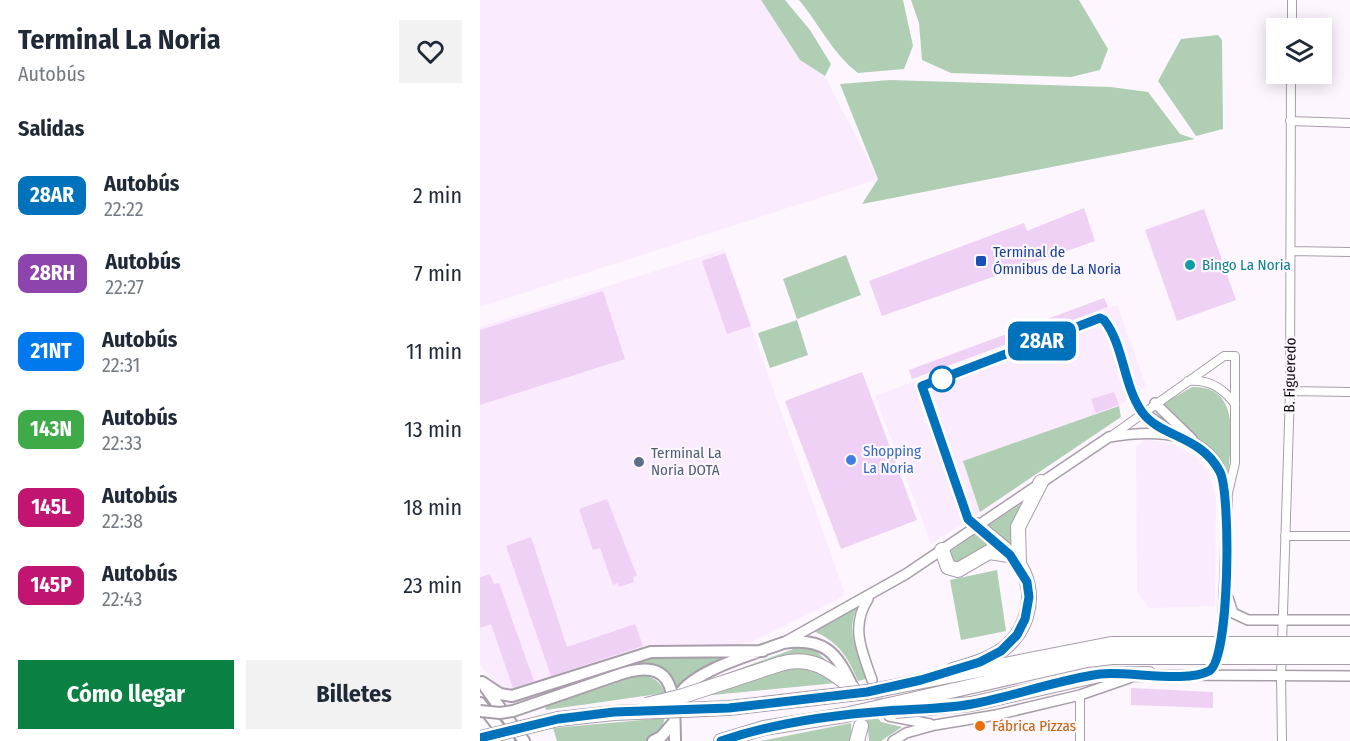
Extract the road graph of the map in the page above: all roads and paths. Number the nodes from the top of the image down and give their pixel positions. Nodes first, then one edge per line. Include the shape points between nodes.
1 (1292, 0) edge
2 (1292, 18) edge
3 (1291, 84) edge
4 (1290, 122) junction
5 (1350, 123) edge
6 (1291, 251) junction
7 (1350, 252) edge
8 (1187, 382) junction
9 (1290, 391) junction
10 (1350, 392) edge
11 (1155, 403) junction
12 (1235, 404) junction
13 (1143, 412) junction
14 (1178, 436) junction
15 (1109, 437) junction
16 (1198, 445) junction
17 (1041, 482) junction
18 (1227, 499) junction
19 (976, 525) junction
20 (1285, 536) junction
21 (1350, 536) edge
22 (942, 550) junction
23 (1015, 560) junction
24 (1225, 590) junction
25 (869, 597) junction
26 (1282, 619) junction
27 (1350, 620) edge
28 (1222, 636) dead end
29 (783, 643) junction
30 (1350, 644) edge
31 (763, 651) junction
32 (1350, 657) edge
33 (1215, 666) dead end
34 (1149, 674) junction
35 (1191, 675) junction
36 (1281, 676) junction
37 (1350, 676) edge
38 (872, 680) tunnel mouth
39 (921, 680) junction
40 (481, 681) edge
41 (853, 689) joint
42 (1080, 695) junction
43 (480, 703) edge
44 (674, 706) junction
45 (480, 711) edge
46 (614, 712) junction
47 (845, 715) junction
48 (889, 716) dead end
49 (674, 722) junction
50 (860, 724) joint
51 (935, 725) junction
52 (480, 738) edge
53 (509, 741) edge
54 (524, 741) edge
55 (653, 741) edge
56 (675, 741) edge
57 (721, 741) edge
58 (857, 741) edge
59 (863, 741) edge
60 (893, 741) edge
61 (1080, 741) edge
62 (1282, 741) edge

1 - 2 street
3 - 4 street, B. Figueredo
4 - 5 street
4 - 6 street, B. Figueredo
6 - 7 street
6 - 9 street, B. Figueredo
8 - 11 street
8 - 12 street via 1214,385
8 - 12 street via 1224,356 1235,356
9 - 10 street
9 - 20 street, B. Figueredo
11 - 13 street
11 - 16 street
12 - 18 street via 1235,463
13 - 14 street
13 - 15 street
14 - 15 street via 1145,432
14 - 16 street
15 - 17 street
16 - 18 street via 1220,472
17 - 19 street
17 - 23 highway via 1018,527
18 - 24 street
19 - 22 street
19 - 23 highway
20 - 21 street
20 - 26 street, B. Figueredo
22 - 23 highway via 948,567 958,570 989,552
22 - 25 street
23 - 39 highway, bridge via 1029,590 1025,619 1010,644 992,656
24 - 26 street via 1230,606 1241,618
24 - 28 street
25 - 29 street
25 - 38 street via 861,610 857,634
26 - 27 street
26 - 36 street, B. Figueredo
29 - 31 main road
29 - 41 main road via 807,640 824,646 844,670
30 - 39 highway, bridge via 1111,644
31 - 40 main road via 651,652 512,696 500,694
31 - 44 main road via 693,680 682,688
32 - 47 highway, bridge via 1112,657
33 - 35 street
34 - 35 street
34 - 42 street
34 - 47 highway, bridge via 1099,675 971,704
35 - 36 street
36 - 37 street
36 - 62 street, B. Figueredo
39 - 46 highway, bridge via 867,692 788,702
40 - 54 main road
41 - 46 highway, bridge via 820,664 803,660
42 - 51 street
42 - 61 street
43 - 53 main road
44 - 45 main road, bridge via 670,686 662,675 642,668 513,711
44 - 49 main road
46 - 52 highway, bridge via 533,723
47 - 57 highway via 764,728
48 - 51 street
49 - 55 main road
49 - 56 main road
50 - 58 highway
50 - 59 main road
51 - 60 street

